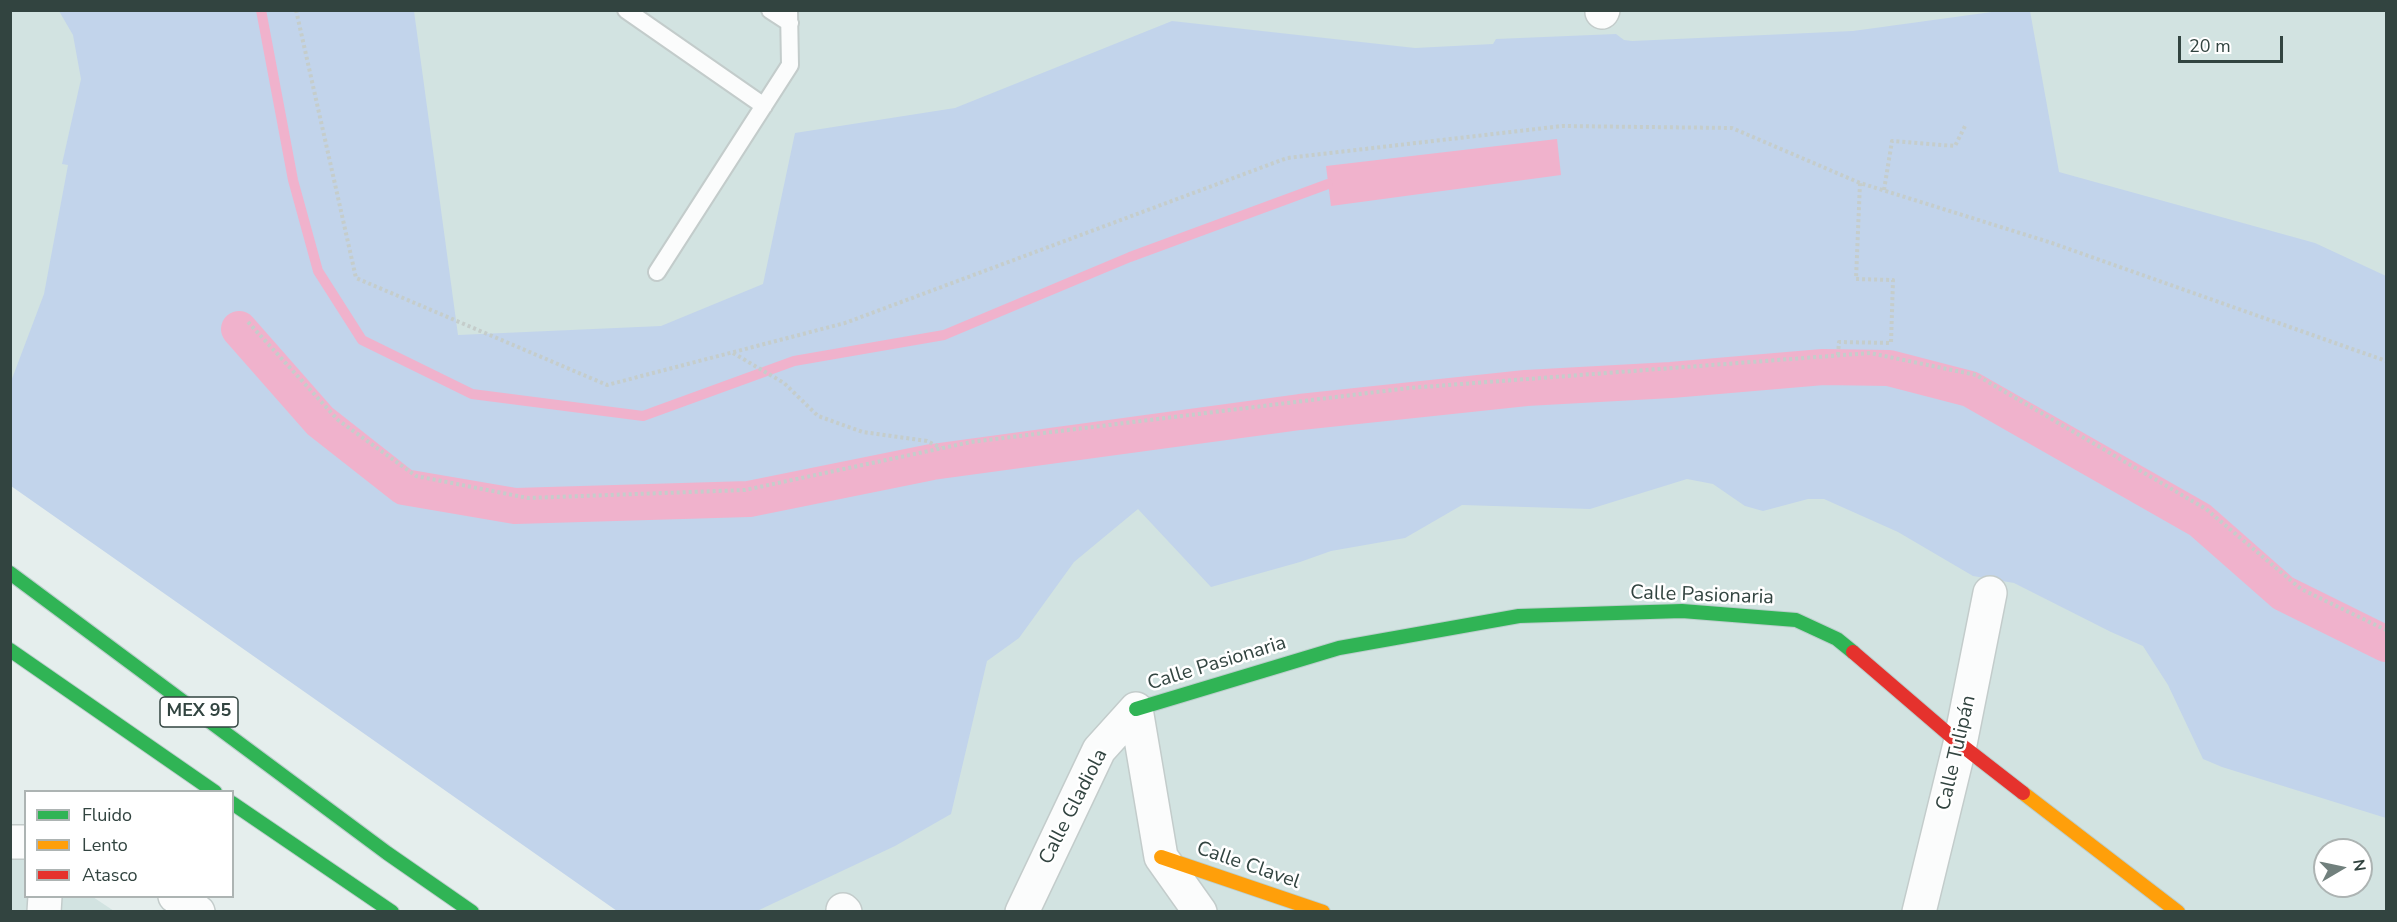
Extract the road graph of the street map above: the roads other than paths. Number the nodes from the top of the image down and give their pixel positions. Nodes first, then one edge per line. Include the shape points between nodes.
1 (626, 10) edge
2 (770, 10) edge
3 (789, 17) edge
4 (764, 106) junction
5 (657, 272) dead end
6 (10, 573) edge
7 (1990, 593) dead end
8 (10, 650) edge
9 (1136, 709) junction
10 (1960, 744) junction
11 (212, 790) edge
12 (234, 804) edge
13 (1161, 857) junction
14 (177, 898) edge
15 (198, 912) edge
16 (392, 912) edge
17 (472, 912) edge
18 (1022, 912) edge
19 (1200, 912) edge
20 (1323, 912) edge
21 (1919, 912) edge
22 (2178, 912) edge

1 - 4 lane
2 - 3 lane
3 - 4 lane via 790,65
4 - 5 lane
6 - 17 main road, MEX 95
7 - 10 street, Calle Tulipán
8 - 11 main road, MEX 95
9 - 10 main road, Calle Pasionaria via 1338,648 1519,616 1682,611 1796,620 1837,639
9 - 13 street
9 - 18 street, Calle Gladiola via 1099,750
10 - 21 street, Calle Tulipán
10 - 22 main road, Calle Pasionaria
12 - 16 main road
13 - 19 street
13 - 20 main road, Calle Clavel
14 - 15 street

